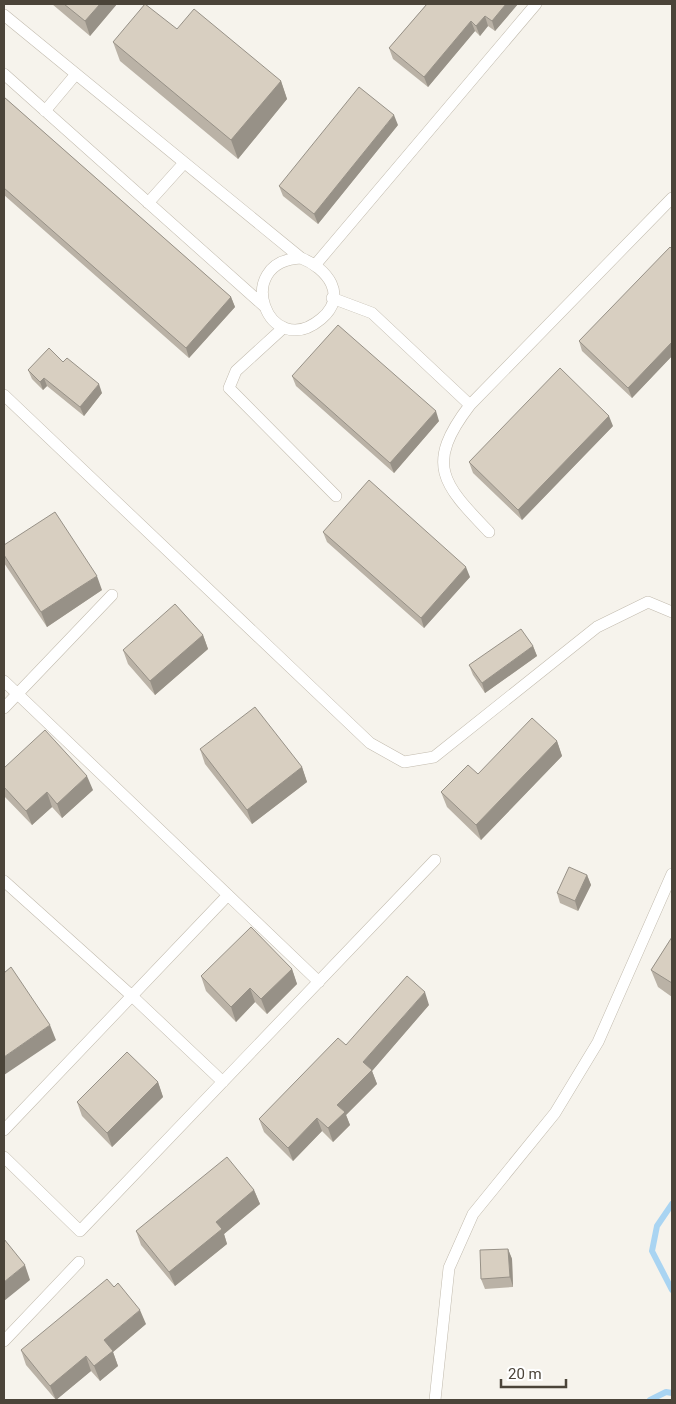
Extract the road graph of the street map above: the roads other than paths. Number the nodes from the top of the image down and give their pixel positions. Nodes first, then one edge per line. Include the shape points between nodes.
1 (536, 4) edge
2 (4, 15) edge
3 (4, 74) edge
4 (76, 74) junction
5 (45, 111) junction
6 (184, 163) junction
7 (672, 198) edge
8 (148, 203) junction
9 (301, 258) junction
10 (316, 264) junction
11 (332, 298) junction
12 (264, 306) junction
13 (282, 328) junction
14 (4, 395) edge
15 (470, 405) junction
16 (336, 496) dead end
17 (489, 532) dead end
18 (112, 595) dead end
19 (672, 612) edge
20 (4, 681) edge
21 (17, 694) junction
22 (4, 708) edge
23 (435, 860) dead end
24 (672, 874) edge
25 (4, 881) edge
26 (228, 895) junction
27 (320, 982) junction
28 (132, 996) junction
29 (223, 1082) junction
30 (4, 1130) edge
31 (4, 1157) edge
32 (79, 1262) dead end
33 (4, 1341) edge
34 (435, 1400) edge

1 - 10 lane
2 - 4 lane
3 - 5 lane
4 - 5 lane
4 - 6 lane
5 - 8 lane
6 - 8 lane
6 - 9 lane
7 - 15 lane
8 - 12 lane
9 - 10 lane
9 - 12 lane via 289,258 269,272 261,293
10 - 11 lane via 328,276
11 - 13 lane via 322,318 313,325 297,330
11 - 15 lane via 372,313
12 - 13 lane via 272,320
13 - 16 lane via 236,371 229,388
14 - 19 lane via 370,743 404,762 434,757 597,627 648,602
15 - 17 lane via 453,427 445,447 443,469 449,487
18 - 21 lane
20 - 21 lane
21 - 22 lane
21 - 26 lane
23 - 27 lane
24 - 34 lane via 598,1042 555,1113 473,1214 450,1268
25 - 28 lane
26 - 27 lane
26 - 28 lane
27 - 29 lane
28 - 29 lane
28 - 30 lane
29 - 31 lane via 80,1231
32 - 33 lane

